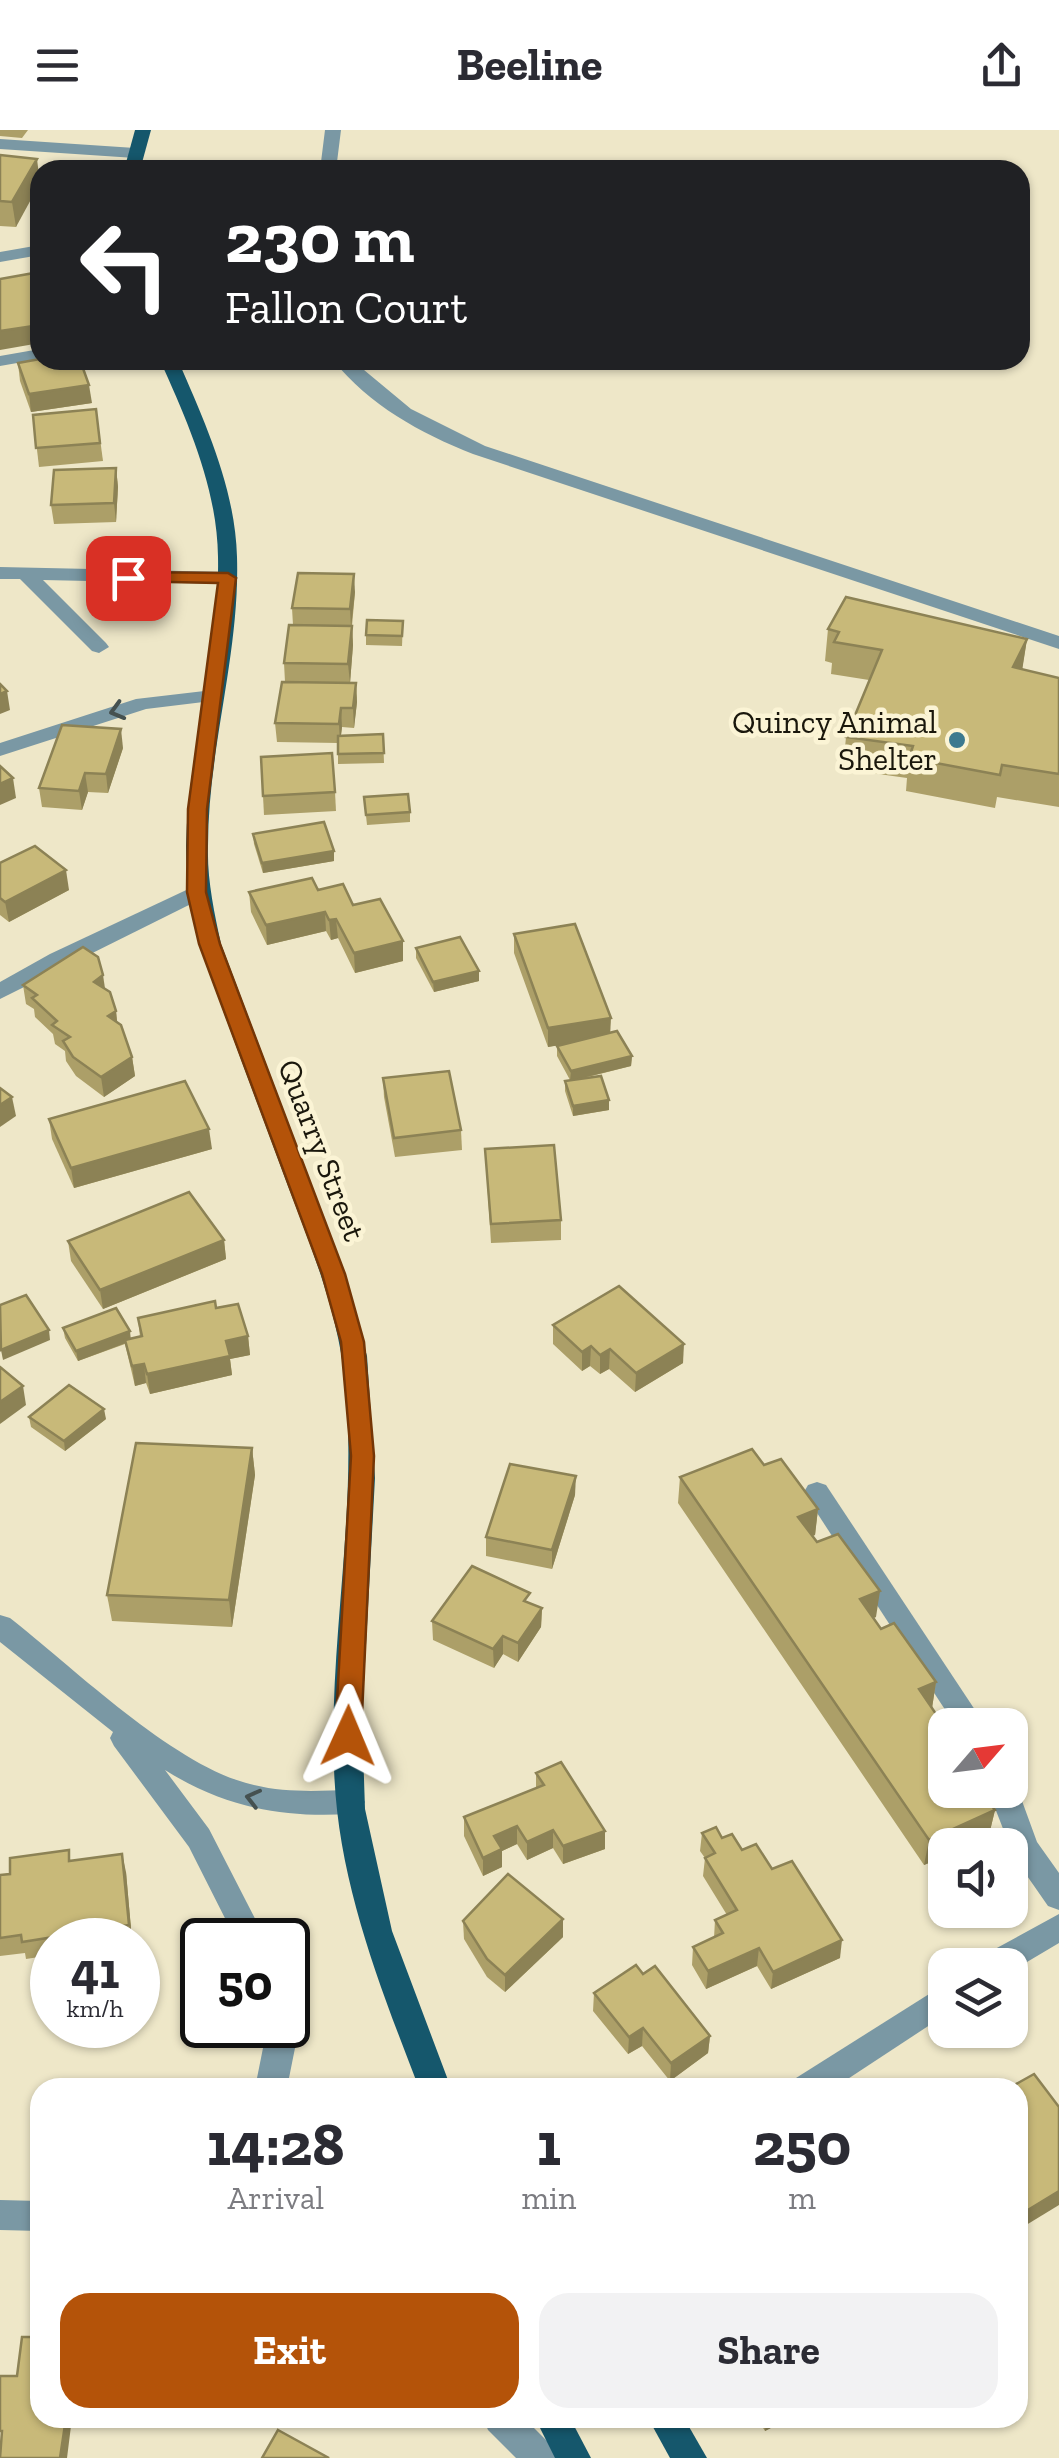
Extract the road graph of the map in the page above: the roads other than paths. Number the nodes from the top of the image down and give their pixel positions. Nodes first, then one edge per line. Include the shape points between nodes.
1 (143, 130) edge
2 (333, 130) edge
3 (0, 144) edge
4 (125, 160) edge
5 (133, 160) edge
6 (329, 160) edge
7 (30, 252) edge
8 (0, 257) edge
9 (30, 356) edge
10 (0, 361) edge
11 (173, 370) edge
12 (352, 370) edge
13 (0, 573) edge
14 (26, 574) junction
15 (228, 578) junction
16 (1059, 643) edge
17 (98, 647) dead end
18 (213, 696) junction
19 (0, 750) edge
20 (196, 892) junction
21 (0, 992) edge
22 (817, 1492) dead end
23 (0, 1626) edge
24 (92, 1700) junction
25 (960, 1708) edge
26 (350, 1802) junction
27 (1010, 1808) edge
28 (1059, 1897) edge
29 (240, 1918) edge
30 (1059, 1927) edge
31 (1024, 1948) edge
32 (928, 2009) edge
33 (279, 2048) edge
34 (273, 2078) edge
35 (431, 2078) edge
36 (822, 2078) edge
37 (0, 2216) edge
38 (30, 2216) edge
39 (510, 2428) edge
40 (558, 2428) edge
41 (671, 2428) edge
42 (540, 2458) edge
43 (574, 2458) edge
44 (690, 2458) edge

1 - 5 main road
2 - 6 street
3 - 4 street
7 - 8 street
9 - 10 street
11 - 15 main road, Quarry Street via 212,460
12 - 16 street via 414,420 478,450
13 - 14 street
14 - 15 street
14 - 17 street
15 - 18 main road, Quarry Street
18 -> 19 street via 143,704
18 - 20 main road, Quarry Street via 196,824
20 - 21 street
20 - 26 main road, Quarry Street via 352,1342 362,1456 348,1704
22 - 25 street
23 - 24 street
26 -> 24 street via 270,1802 212,1785
24 - 29 street via 200,1838
26 - 35 main road, Quarry Street via 365,1891
27 - 28 street via 1024,1848
30 - 31 street
32 - 36 street
33 - 34 street
37 - 38 street
39 - 42 street
40 - 43 main road
41 - 44 main road

